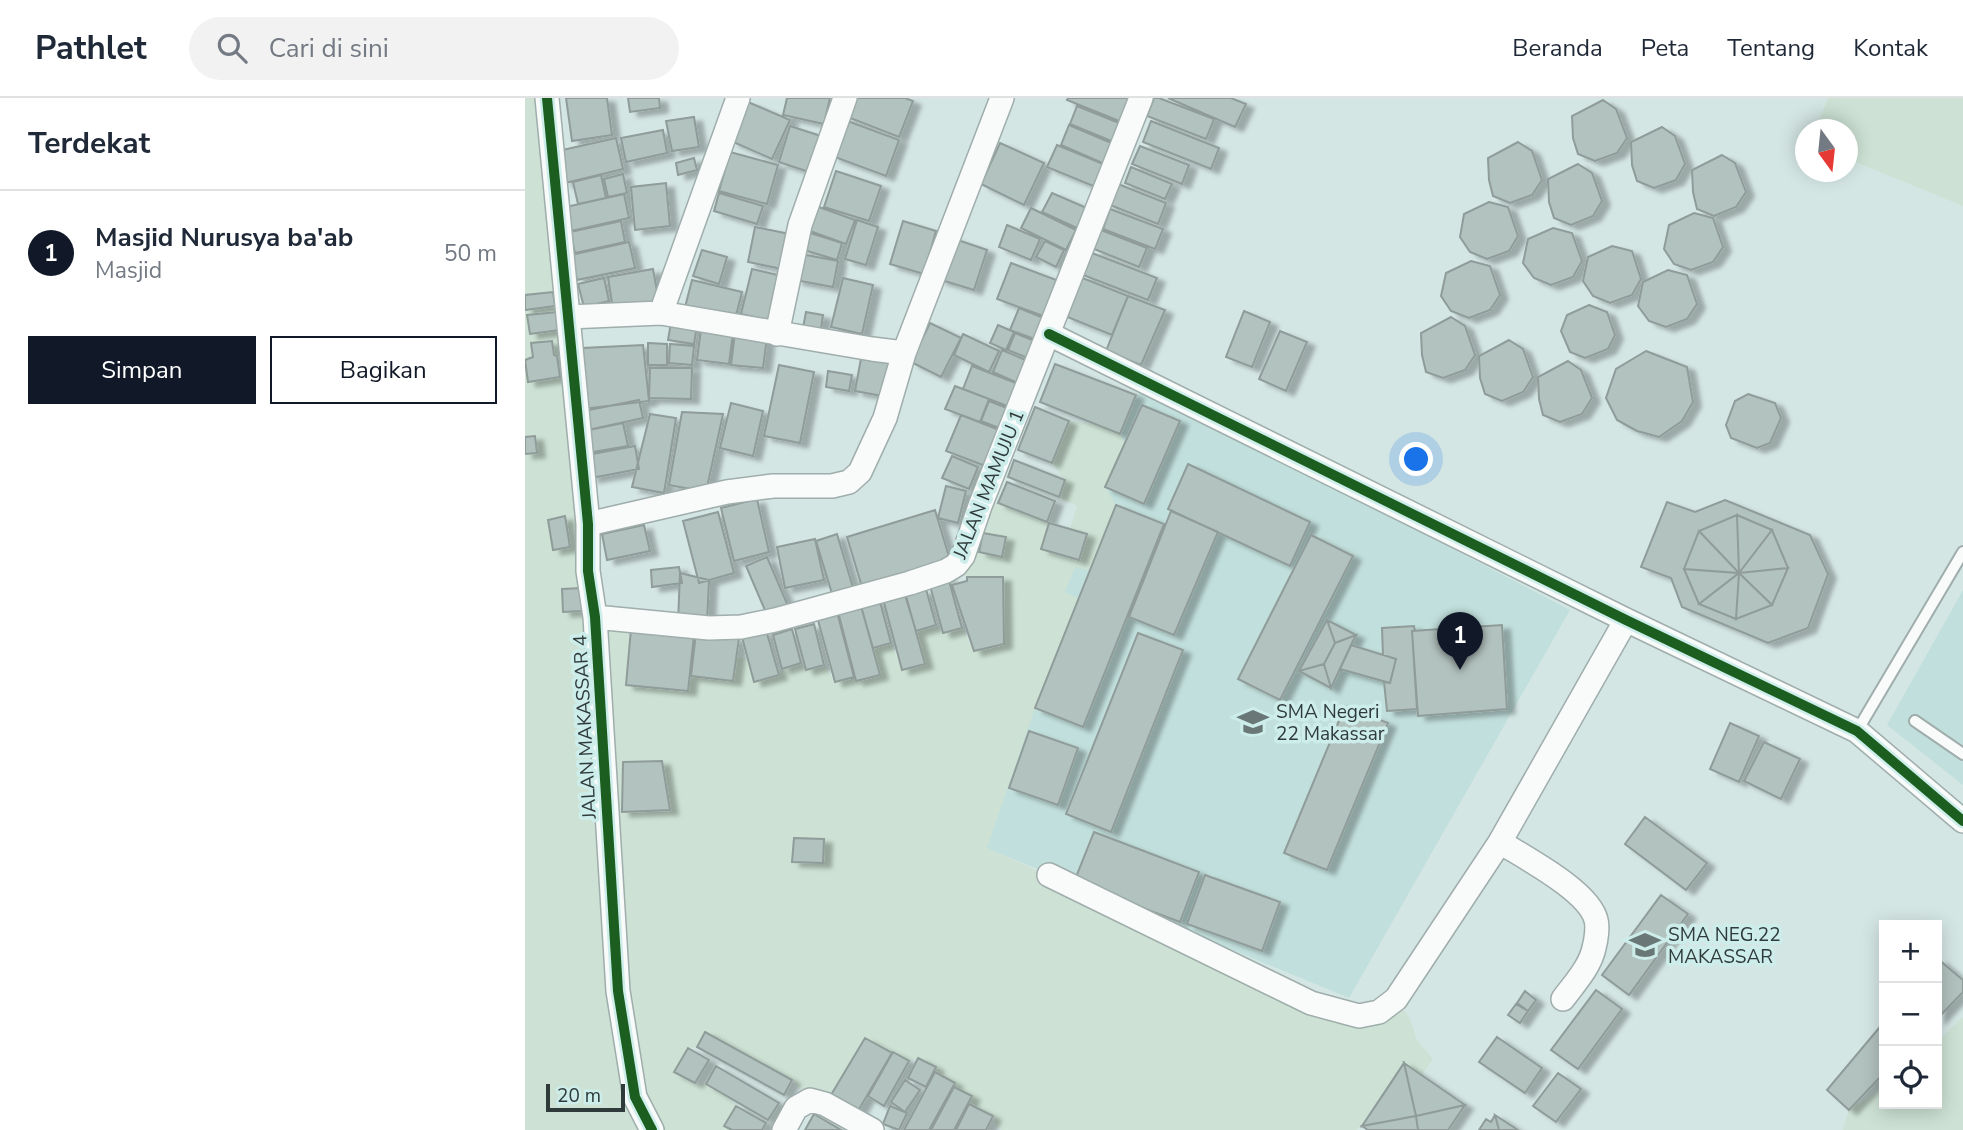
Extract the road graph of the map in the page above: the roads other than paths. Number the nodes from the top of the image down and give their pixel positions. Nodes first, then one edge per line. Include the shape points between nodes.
1 (547, 98) edge
2 (737, 98) edge
3 (845, 98) edge
4 (1002, 98) edge
5 (1141, 98) edge
6 (661, 313) junction
7 (568, 317) junction
8 (777, 334) junction
9 (1049, 334) junction
10 (904, 353) junction
11 (588, 524) junction
12 (1963, 552) edge
13 (595, 617) junction
14 (1626, 620) junction
15 (1915, 721) dead end
16 (1857, 731) junction
17 (1963, 754) edge
18 (1963, 821) edge
19 (1500, 842) junction
20 (1049, 875) dead end
21 (1563, 999) dead end
22 (652, 1130) edge
23 (784, 1130) edge
24 (872, 1130) edge

1 - 7 street, JALAN MAKASSAR 4
2 - 6 street
3 - 8 street via 800,225
4 - 10 street
5 - 9 street, JALAN MAMUJU 1
6 - 7 street
6 - 8 street
7 - 11 street, JALAN MAKASSAR 4
8 - 10 street
9 - 13 street, JALAN MAMUJU 1 via 956,565 910,583 741,627
9 - 14 street
10 - 11 street via 885,418 860,472 849,482 727,492
11 - 13 street, JALAN MAKASSAR 4 via 588,571
12 - 16 lane
13 - 22 street, JALAN MAKASSAR 4 via 618,991 635,1097
14 - 16 street
14 - 19 street
15 - 17 lane
16 - 18 street
19 - 20 street via 1396,999 1379,1012 1359,1016 1311,1003
19 - 21 street via 1565,884 1585,901 1596,921 1594,949
23 - 24 street via 796,1108 810,1100

